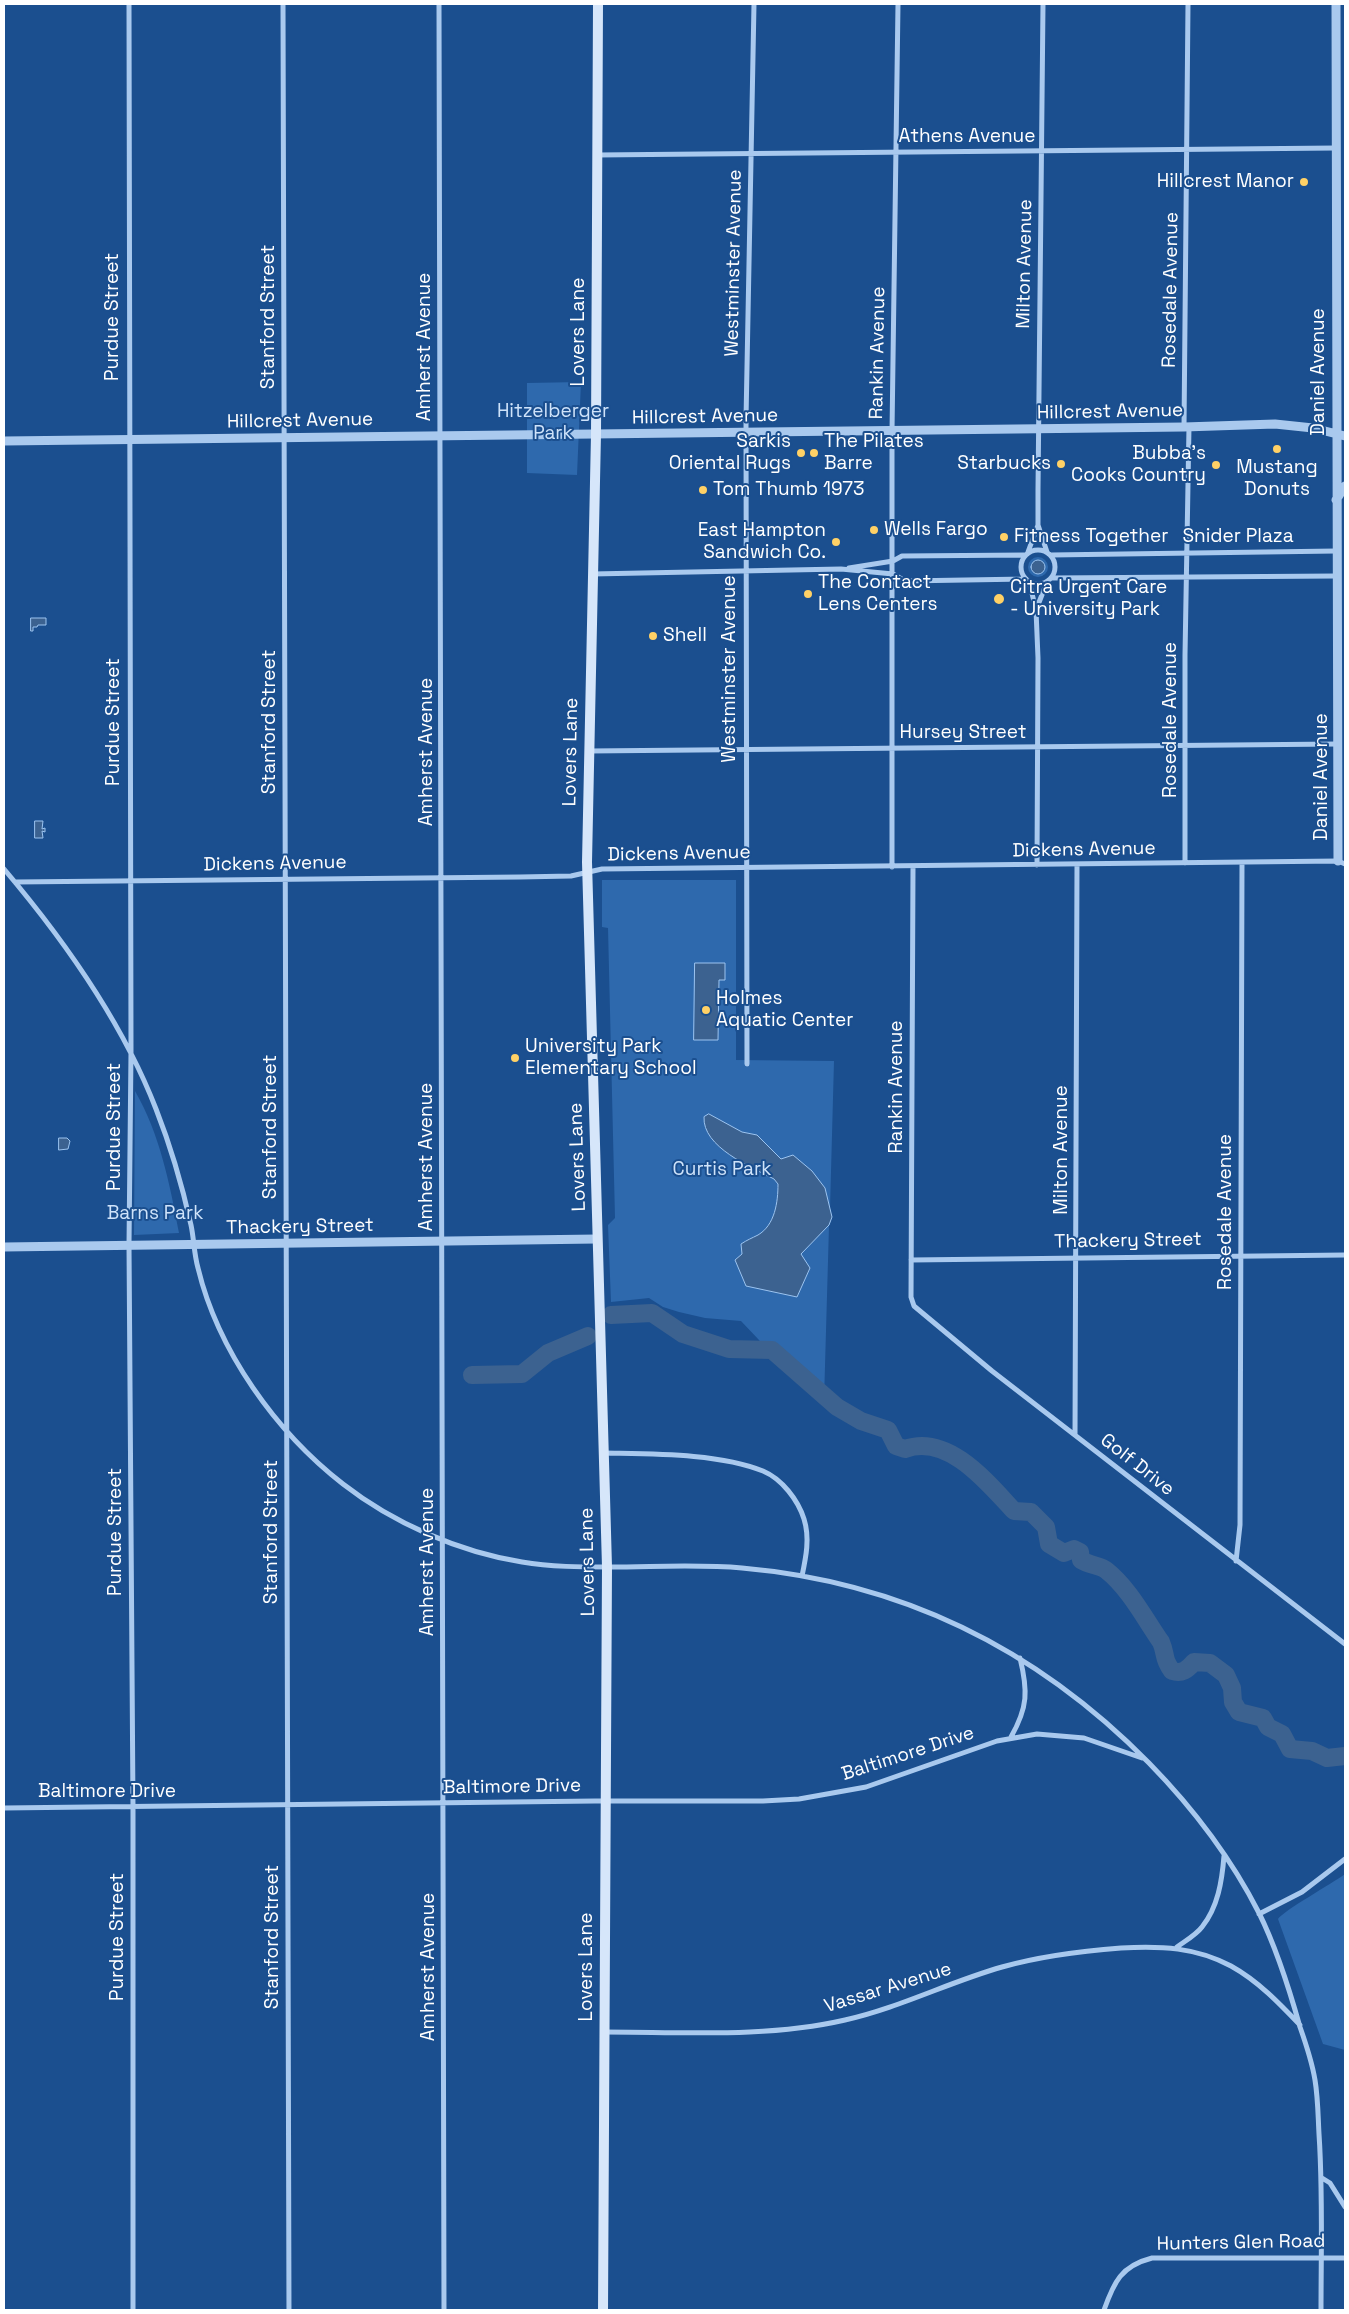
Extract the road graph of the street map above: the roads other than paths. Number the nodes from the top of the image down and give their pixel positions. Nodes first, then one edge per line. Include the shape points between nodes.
1 (129, 4) edge
2 (283, 4) edge
3 (439, 4) edge
4 (598, 4) edge
5 (754, 4) edge
6 (898, 4) edge
7 (1043, 4) edge
8 (1188, 4) edge
9 (1336, 4) edge
10 (1336, 148) junction
11 (1187, 149) junction
12 (1041, 152) junction
13 (896, 153) junction
14 (752, 154) junction
15 (597, 155) junction
16 (1186, 427) junction
17 (1038, 429) junction
18 (892, 430) junction
19 (746, 432) junction
20 (596, 434) junction
21 (1336, 434) junction
22 (441, 436) junction
23 (1345, 436) edge
24 (285, 438) junction
25 (128, 440) junction
26 (4, 441) edge
27 (1345, 486) edge
28 (1336, 501) junction
29 (1038, 524) junction
30 (1336, 551) junction
31 (1188, 552) junction
32 (1049, 553) junction
33 (1027, 554) junction
34 (893, 561) junction
35 (841, 569) junction
36 (745, 570) junction
37 (592, 574) junction
38 (893, 574) junction
39 (1336, 576) junction
40 (1187, 578) junction
41 (1027, 580) junction
42 (1049, 580) junction
43 (1036, 610) junction
44 (1338, 744) junction
45 (1185, 746) junction
46 (1038, 747) junction
47 (892, 748) junction
48 (745, 750) junction
49 (589, 752) junction
50 (1342, 862) edge
51 (1186, 863) junction
52 (1242, 863) junction
53 (1078, 864) junction
54 (1038, 865) junction
55 (913, 866) junction
56 (892, 867) junction
57 (746, 868) junction
58 (4, 869) edge
59 (587, 873) junction
60 (442, 878) junction
61 (286, 879) junction
62 (130, 881) junction
63 (14, 882) junction
64 (130, 1052) junction
65 (747, 1064) dead end
66 (597, 1239) junction
67 (442, 1241) junction
68 (286, 1243) junction
69 (194, 1245) junction
70 (129, 1246) junction
71 (4, 1247) edge
72 (1345, 1255) edge
73 (1240, 1256) junction
74 (1076, 1258) junction
75 (911, 1260) junction
76 (914, 1306) joint
77 (286, 1432) junction
78 (1075, 1435) junction
79 (604, 1453) junction
80 (443, 1539) junction
81 (1236, 1561) junction
82 (607, 1567) junction
83 (802, 1576) junction
84 (1345, 1644) edge
85 (1020, 1658) junction
86 (1011, 1737) junction
87 (1144, 1758) junction
88 (605, 1801) junction
89 (444, 1803) junction
90 (288, 1805) junction
91 (133, 1807) junction
92 (4, 1808) edge
93 (1224, 1856) junction
94 (1345, 1859) edge
95 (1259, 1914) junction
96 (1177, 1947) junction
97 (1300, 2026) junction
98 (604, 2032) junction
99 (1322, 2178) junction
100 (1345, 2207) edge
101 (1321, 2258) junction
102 (1345, 2258) edge
103 (133, 2310) edge
104 (288, 2310) edge
105 (444, 2310) edge
106 (602, 2310) edge
107 (1104, 2310) edge
108 (1321, 2310) edge

1 - 25 street, Purdue Street
2 - 24 street, Stanford Street
3 - 22 street, Amherst Avenue
4 - 15 main road, Lovers Lane
5 - 14 street, Westminster Avenue
6 - 13 street, Rankin Avenue
7 - 12 street, Milton Avenue
8 - 11 street, Rosedale Avenue
9 - 10 street, Daniel Avenue
10 - 11 street, Athens Avenue
10 - 21 street, Daniel Avenue
11 - 12 street, Athens Avenue
11 - 16 street, Rosedale Avenue
12 - 13 street, Athens Avenue
12 - 17 street, Milton Avenue
13 - 14 street, Athens Avenue
13 - 18 street, Rankin Avenue
14 - 15 street, Athens Avenue
14 - 19 street, Westminster Avenue
15 - 20 main road, Lovers Lane
16 - 17 street, Hillcrest Avenue
16 - 21 street, Hillcrest Avenue via 1275,424
16 - 31 street, Rosedale Avenue
17 - 18 street, Hillcrest Avenue
17 - 29 street, Milton Avenue
18 - 19 street, Hillcrest Avenue
18 - 34 street, Rankin Avenue
19 - 20 street, Hillcrest Avenue
19 - 36 street, Westminster Avenue
20 - 22 street, Hillcrest Avenue
20 - 37 main road, Lovers Lane
21 - 23 street, Hillcrest Avenue
21 - 28 street, Daniel Avenue
22 - 24 street, Hillcrest Avenue
22 - 60 street, Amherst Avenue
24 - 25 street, Hillcrest Avenue
24 - 61 street, Stanford Street
25 - 26 street, Hillcrest Avenue
25 - 62 street, Purdue Street
27 - 28 street
28 - 30 street, Daniel Avenue
29 - 32 street, Milton Avenue
29 - 33 street, Milton Avenue
30 - 31 street, Snider Plaza
30 - 39 street, Daniel Avenue
31 - 32 street, Snider Plaza
31 - 40 street, Rosedale Avenue
32 - 33 street via 1038,549
32 - 42 street via 1055,566
33 - 34 street via 908,556
33 - 41 street via 1021,568
34 - 35 street
34 - 38 street, Rankin Avenue
35 - 36 street
35 - 38 street
36 - 37 street
36 - 48 street, Westminster Avenue
37 - 49 main road, Lovers Lane
38 - 41 street via 905,581
38 - 47 street, Rankin Avenue
39 - 40 street, Snider Plaza
39 - 44 street, Daniel Avenue
40 - 42 street, Snider Plaza
40 - 45 street, Rosedale Avenue
41 - 42 street via 1038,584
41 - 43 street
42 - 43 street
43 - 46 street
44 - 45 street, Hursey Street
44 - 50 street, Daniel Avenue
45 - 46 street, Hursey Street
45 - 51 street, Rosedale Avenue
46 - 47 street, Hursey Street
46 - 54 street
47 - 48 street, Hursey Street
47 - 56 street, Rankin Avenue
48 - 49 street, Hursey Street
48 - 57 street, Westminster Avenue
49 - 59 main road, Lovers Lane
50 - 52 street, Dickens Avenue
51 - 52 street, Dickens Avenue
51 - 53 street, Dickens Avenue
52 - 73 street, Rosedale Avenue
53 - 54 street, Dickens Avenue
53 - 74 street, Milton Avenue
54 - 55 street, Dickens Avenue
55 - 56 street, Dickens Avenue
55 - 75 street, Rankin Avenue
56 - 57 street, Dickens Avenue
57 - 59 street, Dickens Avenue via 602,869
57 - 65 street, Westminster Avenue
58 - 63 street
59 - 60 street, Dickens Avenue
59 - 66 main road, Lovers Lane
60 - 61 street, Dickens Avenue
60 - 67 street, Amherst Avenue
61 - 62 street, Dickens Avenue
61 - 68 street, Stanford Street
62 - 63 street, Dickens Avenue
62 - 64 street, Purdue Street
63 - 64 street via 82,972
64 - 69 street via 173,1155
64 - 70 street, Purdue Street
66 - 67 street, Thackery Street
66 - 79 main road, Lovers Lane
67 - 68 street, Thackery Street
67 - 80 street, Amherst Avenue
68 - 69 street, Thackery Street
68 - 77 street, Stanford Street
69 - 70 street, Thackery Street
69 - 77 street via 204,1287 222,1332 259,1396
70 - 71 street, Thackery Street
70 - 91 street, Purdue Street
72 - 73 street, Thackery Street
73 - 74 street, Thackery Street
73 - 81 street, Rosedale Avenue via 1240,1525
74 - 75 street, Thackery Street
74 - 78 street, Milton Avenue
75 - 76 street, Rankin Avenue
76 - 78 street, Golf Drive
77 - 80 street via 365,1500
77 - 90 street, Stanford Street
78 - 81 street, Golf Drive
79 - 82 main road, Lovers Lane
79 - 83 street via 700,1458 748,1466 774,1477 791,1495 804,1520 807,1552
80 - 82 street via 521,1562
80 - 89 street, Amherst Avenue
81 - 84 street, Golf Drive
82 - 83 street via 713,1566
82 - 88 main road, Lovers Lane
83 - 85 street via 922,1609
85 - 86 street via 1026,1701
85 - 87 street via 1105,1720
86 - 87 street, Baltimore Drive via 1037,1734 1084,1738
86 - 88 street, Baltimore Drive via 884,1781 833,1794 764,1802
87 - 93 street via 1192,1810
88 - 89 street, Baltimore Drive
88 - 98 main road, Lovers Lane
89 - 90 street, Baltimore Drive
89 - 105 street, Amherst Avenue
90 - 91 street, Baltimore Drive
90 - 104 street, Stanford Street
91 - 92 street, Baltimore Drive
91 - 103 street, Purdue Street
93 - 95 street
93 - 96 street via 1215,1905 1201,1929
94 - 95 street via 1302,1892
95 - 97 street via 1290,1991
96 - 97 street, Vassar Avenue via 1232,1966 1259,1985
96 - 98 street, Vassar Avenue via 1096,1950 1002,1966 846,2020 794,2029
97 - 99 street via 1315,2077
98 - 106 main road, Lovers Lane
99 - 100 street via 1330,2183
99 - 101 street
101 - 102 street, Hunters Glen Road
101 - 107 street, Hunters Glen Road via 1152,2258 1130,2267 1120,2276 1112,2287
101 - 108 street

